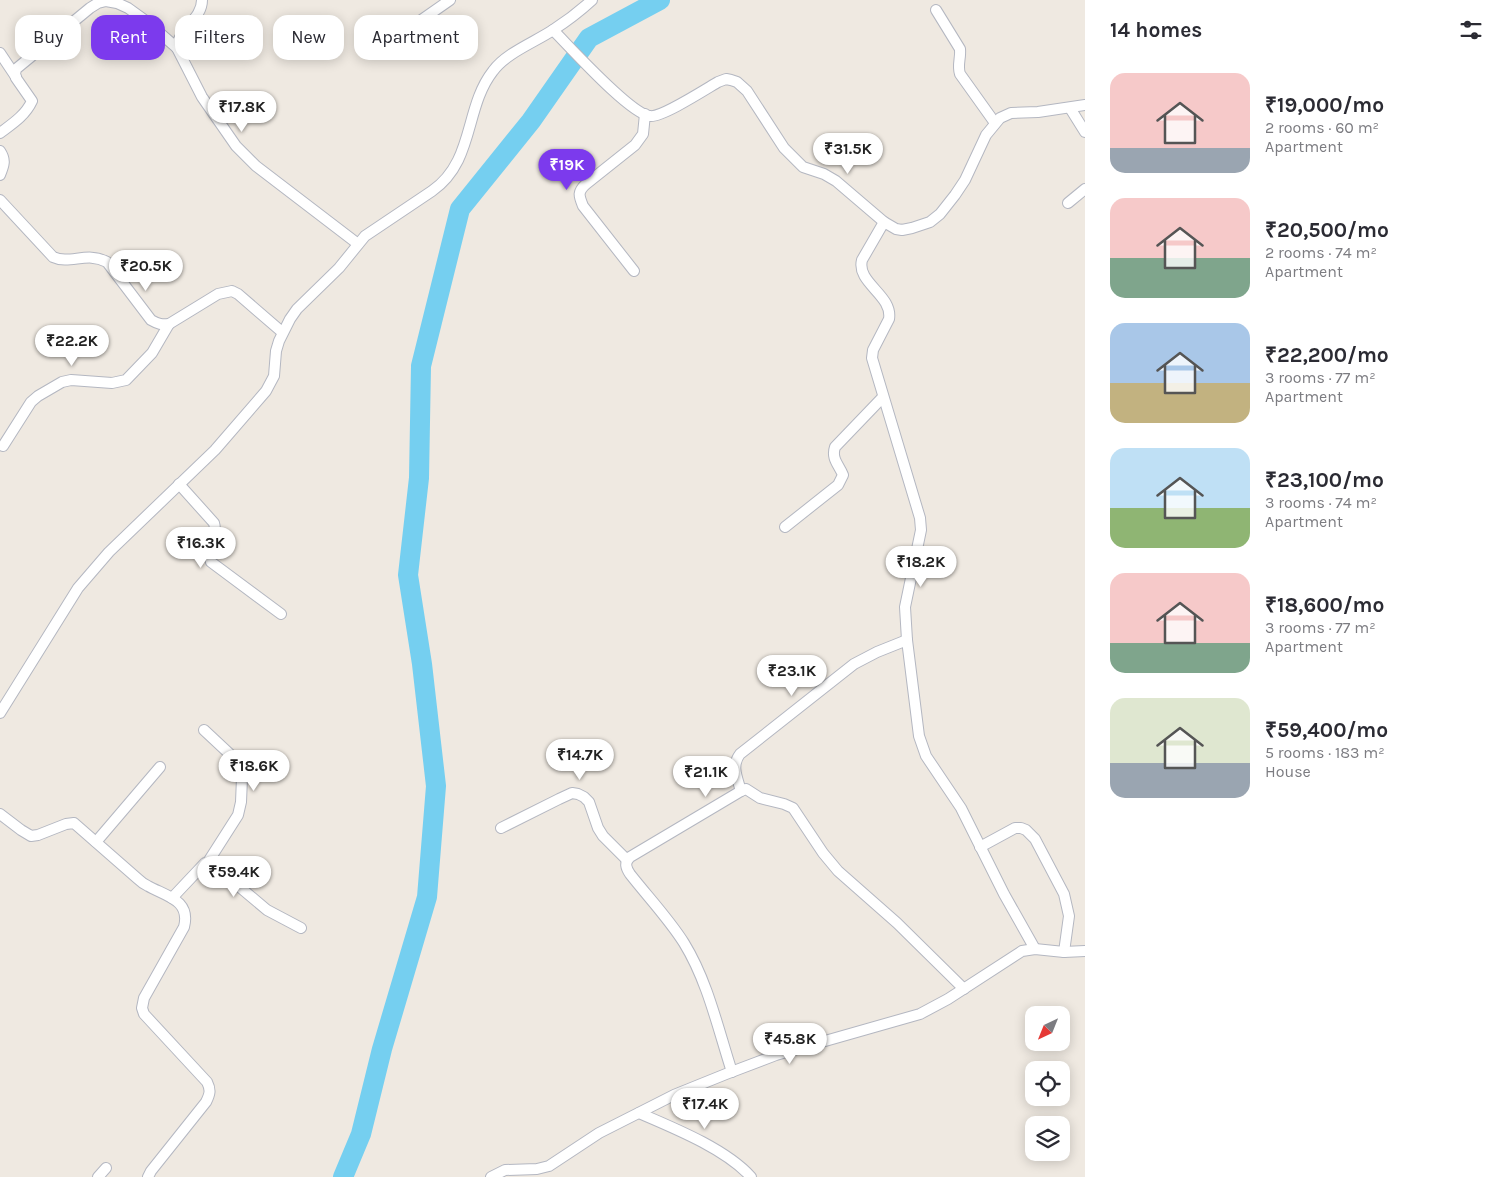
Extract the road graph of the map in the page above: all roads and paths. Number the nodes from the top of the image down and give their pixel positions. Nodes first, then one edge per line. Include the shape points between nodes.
1 (202, 0) edge
2 (450, 0) edge
3 (592, 0) edge
4 (98, 1) edge
5 (936, 10) dead end
6 (197, 15) edge
7 (428, 15) edge
8 (553, 30) junction
9 (175, 46) edge
10 (0, 53) edge
11 (183, 60) edge
12 (16, 78) junction
13 (1085, 105) edge
14 (1070, 108) junction
15 (645, 114) junction
16 (996, 123) junction
17 (1085, 132) edge
18 (0, 133) edge
19 (0, 151) edge
20 (0, 175) edge
21 (1085, 189) edge
22 (0, 200) edge
23 (1068, 203) dead end
24 (884, 222) junction
25 (358, 244) junction
26 (634, 271) dead end
27 (169, 324) junction
28 (282, 332) junction
29 (884, 396) junction
30 (3, 446) dead end
31 (179, 484) junction
32 (785, 526) dead end
33 (281, 614) dead end
34 (907, 640) junction
35 (0, 713) edge
36 (204, 730) dead end
37 (160, 767) dead end
38 (741, 790) junction
39 (0, 814) edge
40 (501, 828) dead end
41 (96, 842) junction
42 (980, 846) junction
43 (627, 860) junction
44 (208, 862) junction
45 (172, 898) junction
46 (300, 928) dead end
47 (1035, 949) junction
48 (1085, 951) edge
49 (1064, 952) junction
50 (964, 989) junction
51 (732, 1072) junction
52 (639, 1112) junction
53 (106, 1168) dead end
54 (98, 1177) edge
55 (148, 1177) edge
56 (491, 1177) edge
57 (752, 1177) edge

1 - 6 street via 202,9
2 - 7 street
3 - 8 street
4 - 9 street via 128,8
4 - 12 street via 16,69
5 - 16 street via 960,49 960,74
8 - 15 street via 634,109
8 - 25 street via 506,59 488,77 462,153 445,182 371,231
10 - 12 street
11 - 25 street via 202,97 243,153
12 - 18 street via 32,102 22,116
13 - 14 street
14 - 16 street via 1011,113
14 - 17 street
15 - 24 street via 662,114 726,79 737,82 748,91 795,161 803,168 836,181
15 - 26 street via 642,134 635,145 580,192 583,206
16 - 24 street via 986,135 965,180 940,214 930,222 902,230
19 - 20 street via 5,162
21 - 23 street
22 - 27 street via 53,257 103,260 152,320 162,325
24 - 29 street via 861,264 890,314 872,358
25 - 28 street via 339,268 297,309
27 - 28 street via 218,294 232,291
27 - 30 street via 152,353 126,380 112,383 62,382 31,402
28 - 31 street via 276,351 274,376 266,391 215,450
29 - 32 street via 835,447 834,460 843,475 838,485
29 - 34 street via 920,518 921,530 906,607
31 - 33 street via 214,523 209,552 211,562
31 - 35 street via 109,552 78,588
34 - 38 street via 854,664 740,754 735,772
34 - 42 street via 919,736 926,756 957,801
36 - 44 street via 235,759 242,778 238,815
37 - 41 street
38 - 43 street
38 - 50 street via 746,789 760,798 793,808 838,871
39 - 41 street via 31,836 74,823
40 - 43 street via 559,798 578,794 588,802 603,836
41 - 45 street via 138,879
42 - 47 street
42 - 49 street via 1015,828 1026,830 1035,840 1064,894 1068,916
43 - 51 street via 626,869 688,950 704,985
44 - 45 street
44 - 46 street via 267,910
45 - 55 street via 182,907 184,927 144,998 142,1008 207,1082 210,1094
47 - 49 street
47 - 50 street via 1022,951
48 - 49 street
50 - 51 street via 920,1014
51 - 52 street
52 - 56 street via 548,1166 537,1170 505,1170
52 - 57 street via 708,1146
53 - 54 street

